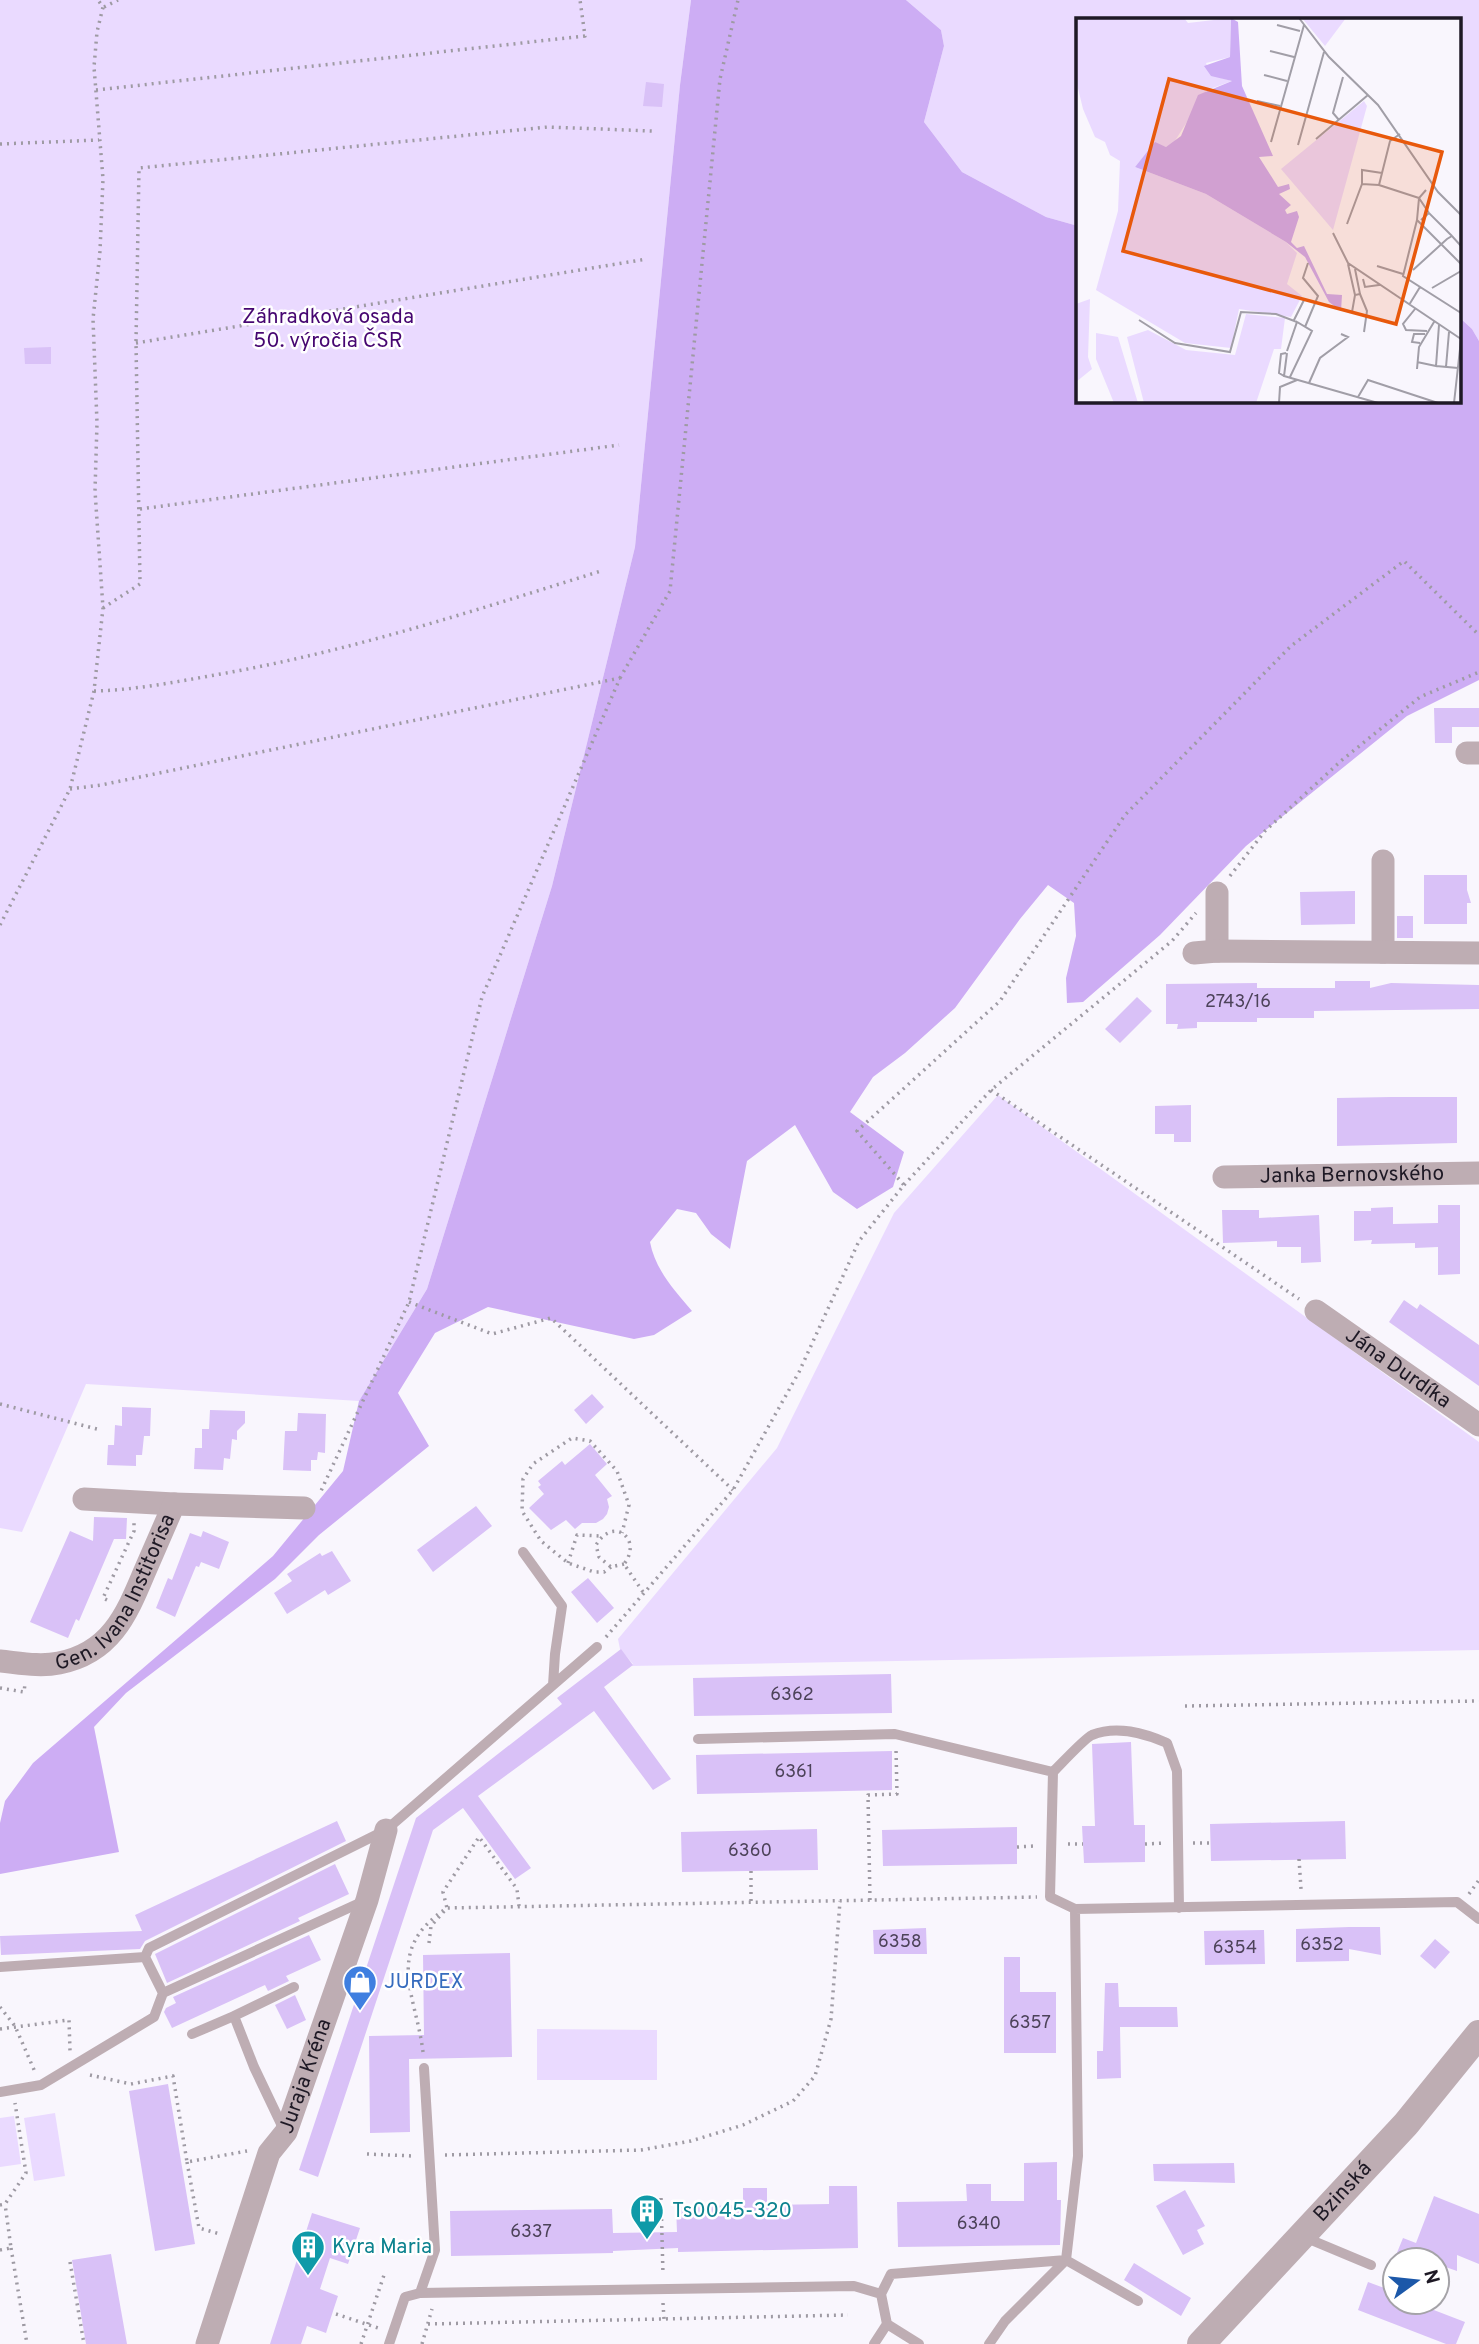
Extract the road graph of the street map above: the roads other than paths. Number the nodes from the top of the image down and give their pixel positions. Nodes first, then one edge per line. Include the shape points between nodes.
1 (1383, 861) dead end
2 (1217, 893) road end
3 (1383, 952) junction
4 (1479, 953) edge
5 (1479, 1174) edge
6 (1224, 1178) dead end
7 (1316, 1311) road end
8 (1479, 1425) edge
9 (84, 1499) dead end
10 (174, 1504) junction
11 (304, 1508) road end
12 (523, 1552) dead end
13 (597, 1647) road end
14 (0, 1661) edge
15 (553, 1685) junction
16 (698, 1739) dead end
17 (1053, 1772) junction
18 (386, 1830) junction
19 (367, 1900) junction
20 (1180, 1908) junction
21 (1075, 1909) junction
22 (1479, 1919) edge
23 (145, 1957) junction
24 (0, 1967) edge
25 (294, 1987) dead end
26 (163, 1993) junction
27 (234, 2016) junction
28 (192, 2034) dead end
29 (1479, 2034) edge
30 (425, 2068) road end
31 (0, 2092) edge
32 (286, 2133) junction
33 (1302, 2236) junction
34 (1066, 2260) junction
35 (1371, 2265) dead end
36 (420, 2293) junction
37 (881, 2294) junction
38 (1138, 2301) dead end
39 (887, 2324) junction
40 (391, 2338) edge
41 (206, 2344) edge
42 (874, 2344) edge
43 (919, 2344) edge
44 (989, 2344) edge
45 (1201, 2344) edge

1 - 3 street
2 - 3 street via 1205,952
3 - 4 street
5 - 6 street, Janka Bernovského
7 - 8 street, Jána Durdíka
9 - 10 street, Gen. Ivana Institorisa
10 - 11 street, Gen. Ivana Institorisa
10 - 14 street, Gen. Ivana Institorisa via 125,1617 102,1644 59,1663
12 - 15 lane via 562,1606
13 - 15 lane
15 - 18 lane
16 - 17 lane via 895,1734
17 - 20 lane via 1091,1735 1144,1733 1167,1743 1177,1771
17 - 21 lane via 1049,1897
18 - 19 street, Juraja Kréna
18 - 23 lane via 149,1948
19 - 26 lane
19 - 32 street, Juraja Kréna
20 - 21 lane
20 - 22 lane via 1457,1902
21 - 34 lane via 1078,2156
23 - 24 lane
23 - 26 lane
25 - 27 lane
26 - 31 lane via 154,2017 41,2085
27 - 28 lane
27 - 32 lane
29 - 33 street, Bzinská via 1406,2124
30 - 36 lane via 435,2250
32 - 41 street, Juraja Kréna via 269,2153
33 - 35 lane
33 - 45 street, Bzinská
34 - 37 lane via 891,2274
34 - 38 lane
34 - 44 lane via 1005,2321
36 - 37 lane via 854,2286
36 - 40 lane via 405,2297
37 - 39 lane
39 - 42 lane
39 - 43 lane

